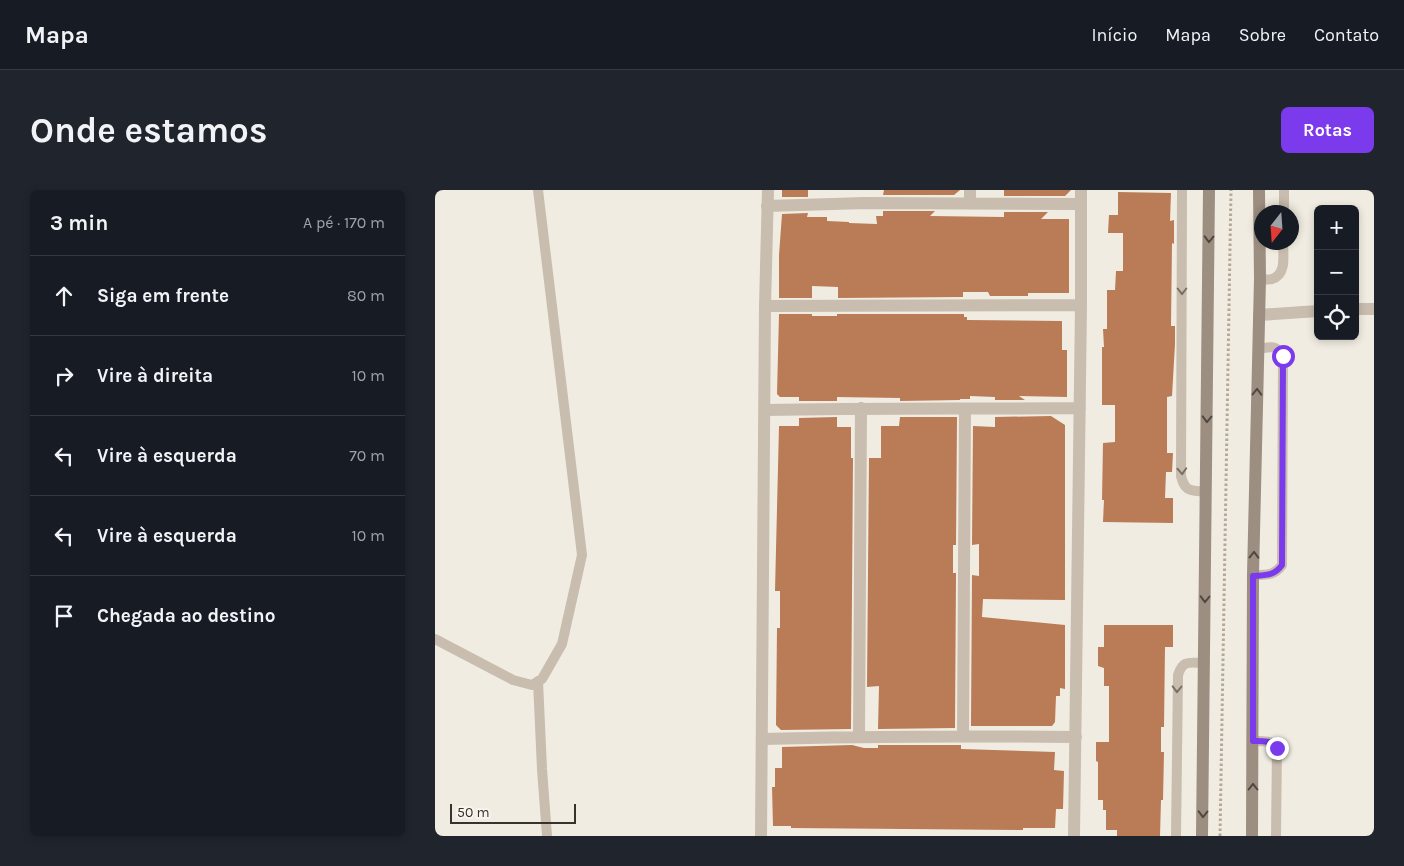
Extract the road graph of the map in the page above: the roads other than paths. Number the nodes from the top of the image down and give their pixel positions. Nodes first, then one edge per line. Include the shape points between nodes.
1 (538, 190) edge
2 (767, 190) edge
3 (970, 190) edge
4 (1081, 190) edge
5 (1182, 190) edge
6 (1210, 190) edge
7 (1259, 190) edge
8 (1284, 190) edge
9 (865, 196) edge
10 (970, 204) junction
11 (1081, 204) junction
12 (1284, 205) edge
13 (767, 206) junction
14 (1283, 250) edge
15 (1260, 279) junction
16 (1081, 305) junction
17 (765, 306) junction
18 (1359, 309) edge
19 (1374, 309) edge
20 (1314, 311) edge
21 (1259, 315) junction
22 (1258, 350) junction
23 (861, 408) junction
24 (1079, 408) junction
25 (965, 409) junction
26 (765, 410) junction
27 (1206, 492) junction
28 (1253, 576) junction
29 (435, 639) edge
30 (1205, 663) junction
31 (538, 681) junction
32 (963, 736) junction
33 (859, 737) junction
34 (1076, 737) junction
35 (762, 739) junction
36 (1253, 741) junction
37 (547, 836) edge
38 (761, 836) edge
39 (1073, 836) edge
40 (1176, 836) edge
41 (1202, 836) edge
42 (1253, 836) edge
43 (1276, 836) edge

1 - 31 lane via 582,555 562,644
2 - 13 street
3 - 10 street
4 - 11 street
5 -> 27 lane via 1181,476 1190,490
6 -> 27 main road
7 - 15 main road
8 - 12 lane
9 - 10 street
9 - 13 street
10 - 11 street
11 - 16 street
13 - 17 street
14 - 15 lane via 1283,267 1279,276
15 - 21 main road
16 - 17 street
16 - 24 street
17 - 26 street
18 - 19 street
20 - 21 street
21 - 22 main road
28 -> 22 main road
22 - 28 lane via 1272,347 1279,349 1283,356 1282,565 1277,572
23 - 25 street
23 - 26 street
23 - 33 street
24 - 25 street
24 - 34 street
25 - 32 street
26 - 35 street
27 -> 30 main road
28 - 36 main road
29 - 31 lane via 513,680 532,685
30 -> 40 lane via 1186,663 1180,667 1178,675
30 -> 41 main road
31 - 37 lane
32 - 33 street
32 - 34 street
33 - 35 street
34 - 39 street
35 - 38 street
42 -> 36 main road
36 - 43 lane via 1271,742 1277,748

